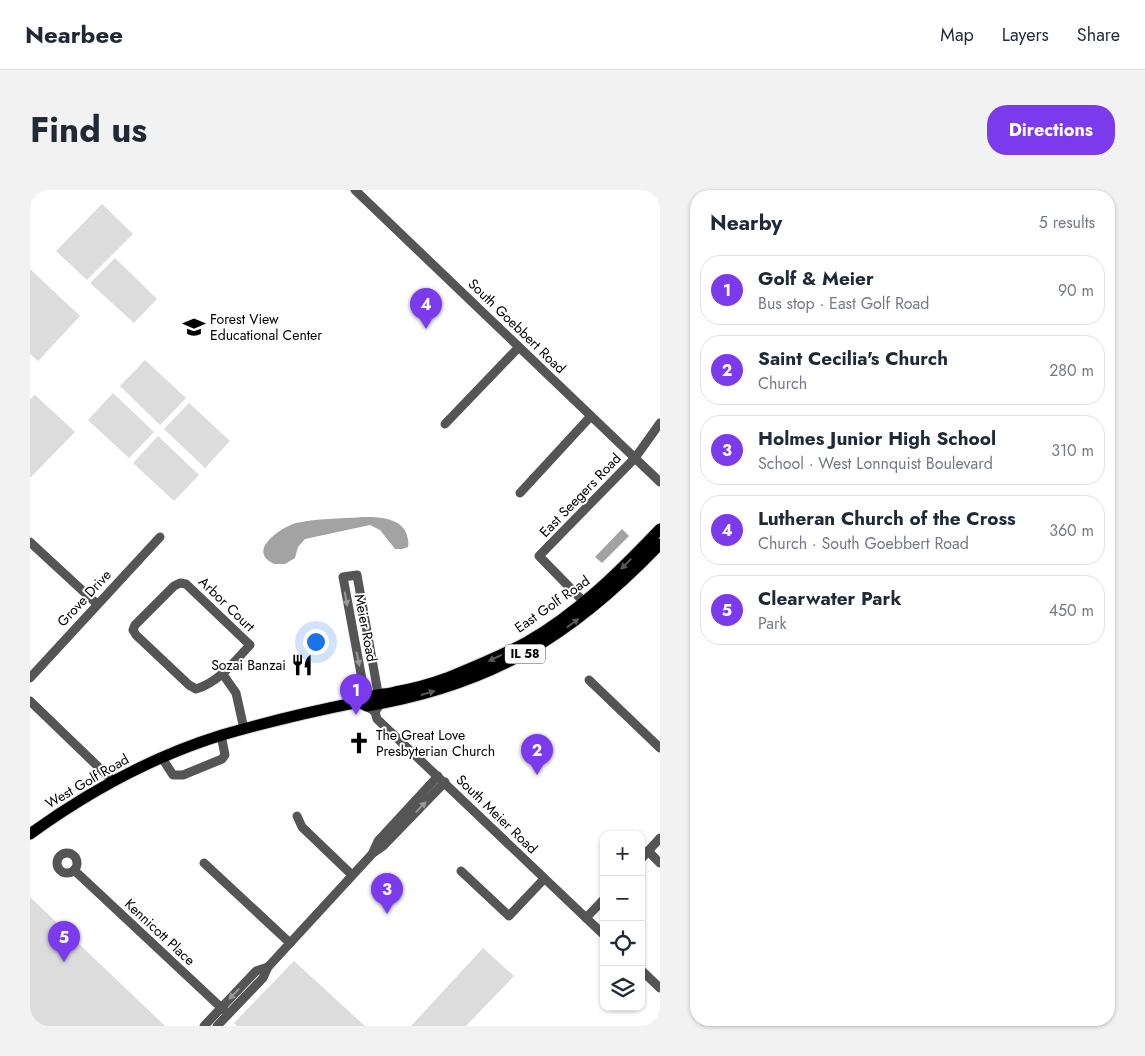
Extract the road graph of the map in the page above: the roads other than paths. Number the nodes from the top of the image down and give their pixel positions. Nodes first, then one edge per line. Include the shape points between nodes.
1 (355, 190) edge
2 (519, 347) junction
3 (592, 416) junction
4 (660, 423) edge
5 (445, 424) dead end
6 (635, 458) junction
7 (660, 482) edge
8 (520, 493) dead end
9 (660, 529) edge
10 (160, 537) dead end
11 (30, 542) edge
12 (660, 544) edge
13 (584, 602) junction
14 (96, 604) junction
15 (222, 674) junction
16 (30, 678) edge
17 (589, 680) dead end
18 (30, 701) edge
19 (371, 703) junction
20 (330, 708) joint
21 (244, 729) junction
22 (221, 735) junction
23 (660, 748) edge
24 (162, 758) junction
25 (441, 779) junction
26 (113, 781) junction
27 (297, 816) dead end
28 (30, 834) edge
29 (660, 838) edge
30 (645, 855) edge
31 (204, 863) dead end
32 (660, 863) edge
33 (74, 870) dead end
34 (461, 870) dead end
35 (352, 876) junction
36 (544, 879) junction
37 (600, 903) edge
38 (586, 918) junction
39 (600, 931) edge
40 (290, 943) junction
41 (645, 974) edge
42 (660, 988) edge
43 (224, 1011) junction
44 (204, 1026) edge
45 (217, 1026) edge

1 - 2 street, South Goebbert Road
2 - 3 street, South Goebbert Road
2 - 5 street
3 - 6 street, South Goebbert Road
3 - 8 street
4 - 6 street, East Seegers Road
6 - 7 street, South Goebbert Road
6 - 13 street, East Seegers Road via 539,556
9 -> 13 main road, East Golf Road / IL 58
10 - 14 street, Grove Drive
11 - 14 street
19 -> 12 main road, East Golf Road / IL 58 via 425,694 504,665 556,635 595,606
13 -> 19 main road, East Golf Road / IL 58 via 528,641 488,661
14 - 16 street, Grove Drive
15 - 15 street, Arbor Court via 250,645 186,584 174,586 133,630 189,685 196,688 208,685
15 - 21 street via 236,693
17 - 23 street
18 - 26 street
19 -> 19 street, Meier Road via 357,575 342,577
19 - 20 main road, East Golf Road / IL 58
19 - 25 street, South Meier Road via 377,719
20 - 21 main road, West Golf Road / IL 58
21 - 22 main road, West Golf Road / IL 58
22 - 24 main road, West Golf Road / IL 58
22 - 24 street via 225,755 222,759 183,775 173,775
24 - 26 main road, West Golf Road / IL 58
25 - 35 street via 383,846
25 - 36 street, South Meier Road
26 - 28 main road, West Golf Road / IL 58
27 - 35 street via 302,828
29 - 30 street
30 - 32 street
31 - 40 street
33 - 43 street, Kennicott Place
34 - 36 street via 509,916
35 - 40 street
36 - 38 street, South Meier Road
37 - 38 street
38 - 39 street, South Meier Road
40 - 43 street via 268,967 263,978
41 - 42 street
43 - 44 street
43 - 45 street

